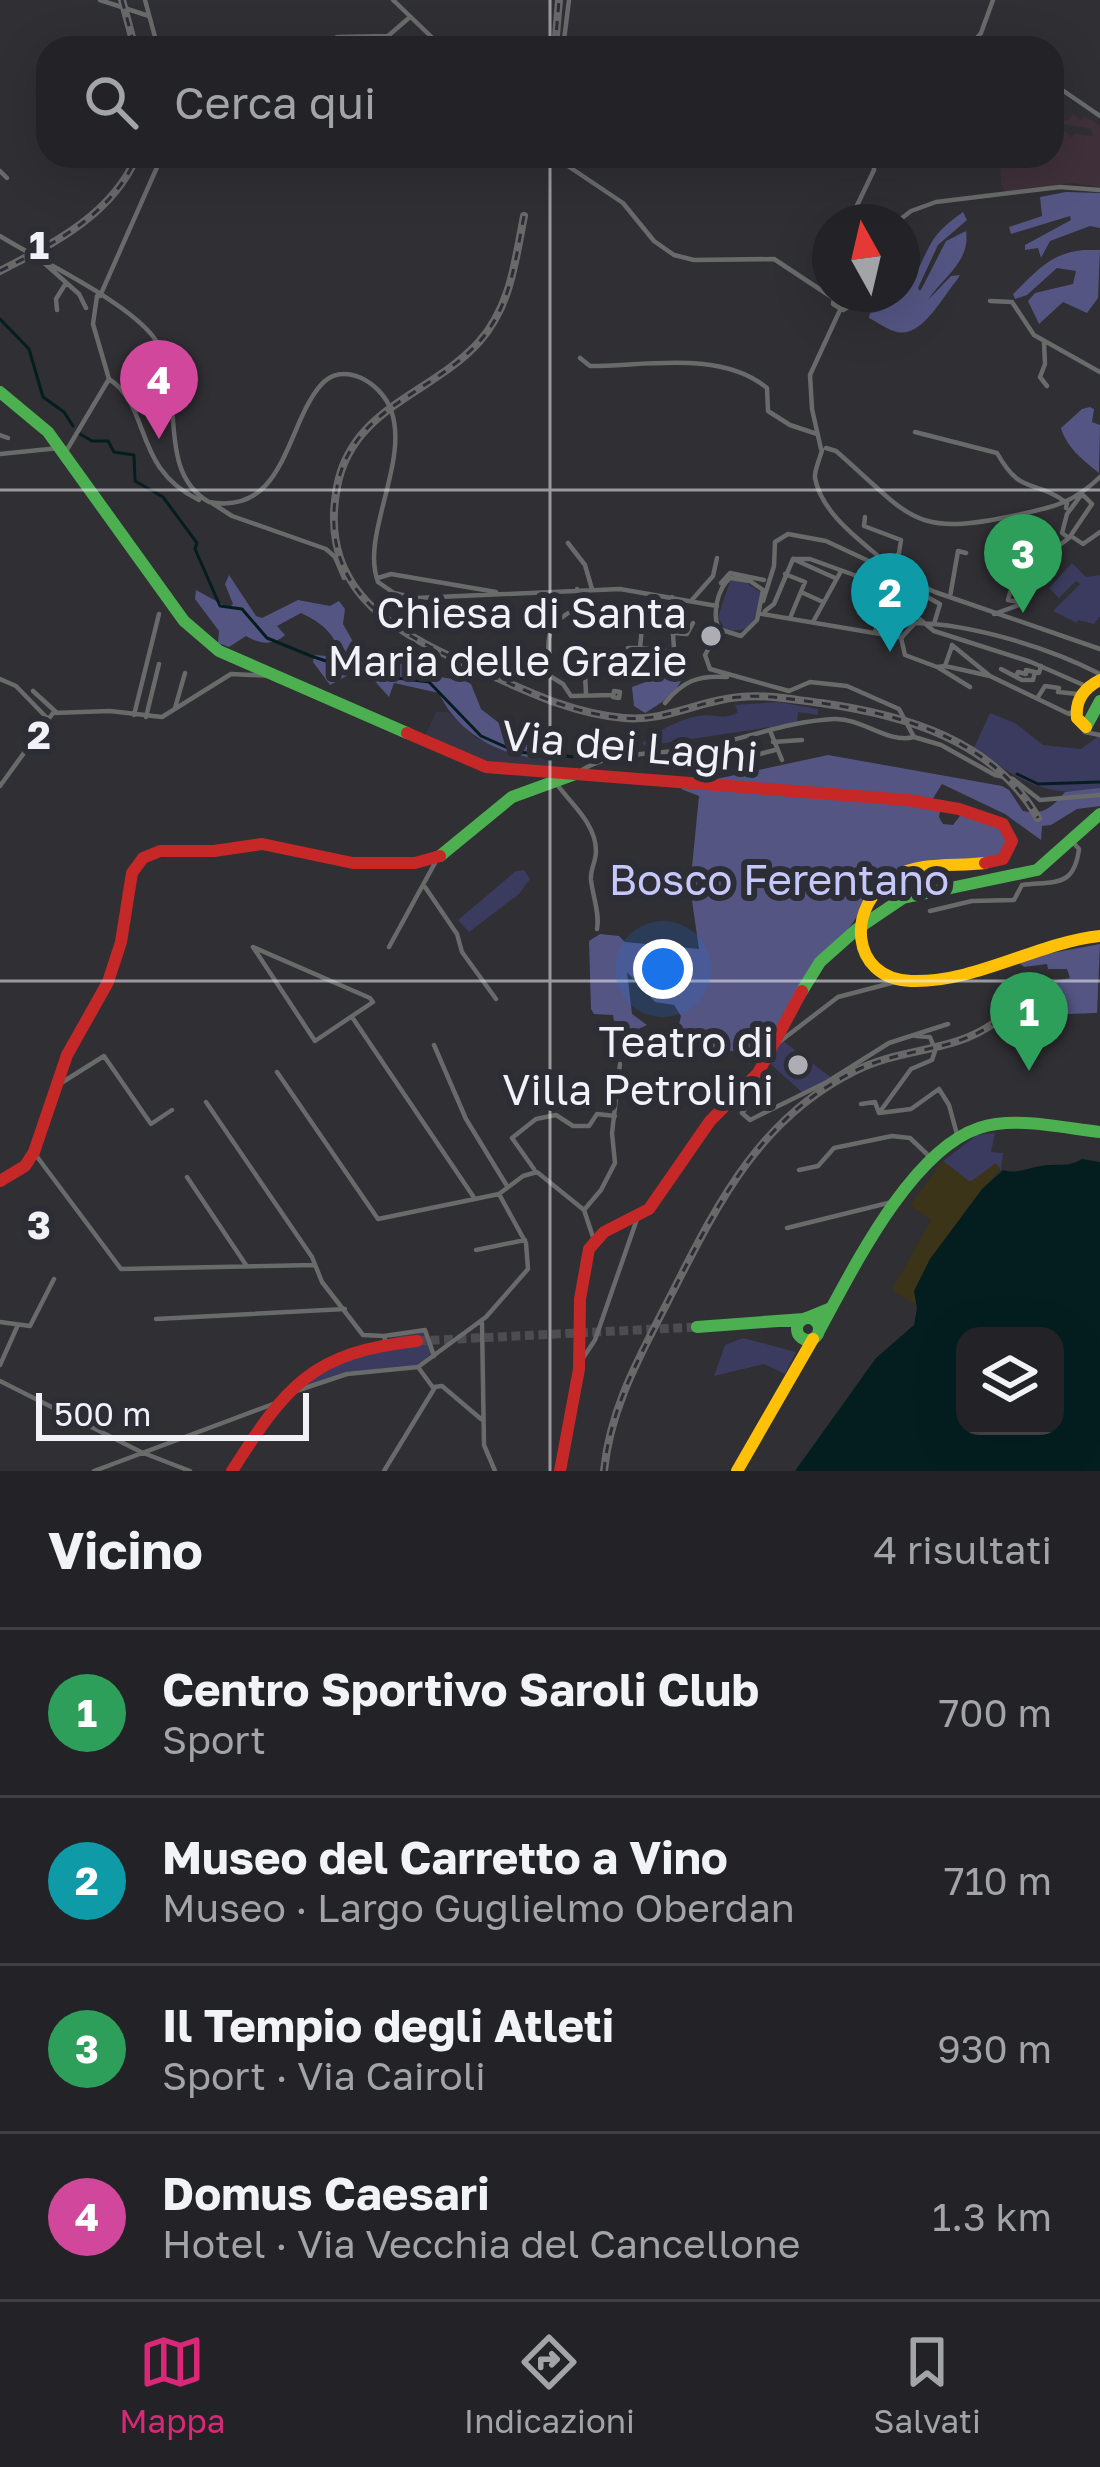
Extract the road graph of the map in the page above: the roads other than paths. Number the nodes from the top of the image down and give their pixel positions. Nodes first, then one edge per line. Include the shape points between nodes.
1 (100, 0) edge
2 (145, 0) edge
3 (393, 0) edge
4 (569, 0) edge
5 (977, 0) edge
6 (993, 2) edge
7 (149, 16) junction
8 (410, 16) junction
9 (155, 36) edge
10 (388, 36) edge
11 (430, 36) edge
12 (564, 36) edge
13 (980, 36) edge
14 (1064, 91) edge
15 (1100, 116) edge
16 (157, 168) edge
17 (571, 168) edge
18 (874, 168) edge
19 (0, 171) edge
20 (7, 178) dead end
21 (1100, 190) edge
22 (858, 204) edge
23 (920, 208) edge
24 (0, 236) edge
25 (34, 255) junction
26 (812, 282) edge
27 (66, 283) junction
28 (100, 296) junction
29 (989, 302) dead end
30 (90, 307) junction
31 (57, 310) dead end
32 (838, 312) edge
33 (1044, 340) junction
34 (580, 358) dead end
35 (1100, 373) edge
36 (109, 380) junction
37 (1047, 386) dead end
38 (0, 392) edge
39 (915, 432) dead end
40 (817, 434) junction
41 (63, 446) junction
42 (824, 449) junction
43 (0, 454) edge
44 (1100, 477) edge
45 (1082, 494) junction
46 (212, 502) junction
47 (1065, 507) junction
48 (866, 517) dead end
49 (1100, 532) edge
50 (1067, 536) junction
51 (568, 543) dead end
52 (377, 544) junction
53 (966, 553) dead end
54 (717, 558) dead end
55 (793, 559) junction
56 (1035, 562) junction
57 (892, 568) junction
58 (841, 572) junction
59 (391, 574) junction
60 (785, 574) junction
61 (344, 578) dead end
62 (835, 578) junction
63 (764, 580) dead end
64 (378, 582) junction
65 (477, 589) junction
66 (577, 589) junction
67 (592, 589) junction
68 (885, 590) junction
69 (801, 592) junction
70 (507, 593) junction
71 (472, 597) junction
72 (672, 597) junction
73 (950, 597) junction
74 (691, 601) junction
75 (823, 602) junction
76 (1021, 602) junction
77 (716, 606) junction
78 (762, 610) junction
79 (159, 614) dead end
80 (994, 614) junction
81 (680, 617) dead end
82 (669, 618) junction
83 (790, 619) junction
84 (919, 621) junction
85 (814, 622) junction
86 (1017, 622) junction
87 (693, 623) dead end
88 (934, 628) junction
89 (719, 629) junction
90 (674, 633) junction
91 (875, 633) junction
92 (901, 638) junction
93 (1011, 642) junction
94 (952, 645) junction
95 (640, 648) junction
96 (1100, 649) edge
97 (674, 652) junction
98 (627, 653) dead end
99 (1006, 656) junction
100 (159, 664) dead end
101 (941, 666) junction
102 (666, 668) dead end
103 (1001, 670) junction
104 (184, 673) dead end
105 (1036, 673) junction
106 (275, 675) junction
107 (585, 675) dead end
108 (733, 676) junction
109 (994, 677) junction
110 (0, 680) edge
111 (1087, 684) edge
112 (970, 687) dead end
113 (33, 691) dead end
114 (612, 695) dead end
115 (586, 696) junction
116 (1041, 699) junction
117 (1100, 701) edge
118 (664, 703) dead end
119 (1040, 709) dead end
120 (174, 710) junction
121 (56, 712) junction
122 (134, 715) junction
123 (146, 717) junction
124 (47, 718) junction
125 (1090, 728) edge
126 (771, 730) junction
127 (1100, 735) edge
128 (914, 736) junction
129 (802, 740) dead end
130 (772, 742) junction
131 (698, 748) junction
132 (775, 750) junction
133 (782, 760) dead end
134 (575, 774) junction
135 (556, 783) junction
136 (0, 786) edge
137 (1100, 795) edge
138 (1100, 814) edge
139 (1071, 840) junction
140 (439, 856) junction
141 (424, 887) junction
142 (930, 911) dead end
143 (866, 924) junction
144 (597, 929) dead end
145 (1100, 936) edge
146 (842, 942) junction
147 (389, 947) dead end
148 (899, 981) junction
149 (496, 999) dead end
150 (352, 1017) junction
151 (948, 1024) dead end
152 (908, 1036) junction
153 (434, 1045) dead end
154 (771, 1048) junction
155 (620, 1064) dead end
156 (277, 1072) dead end
157 (56, 1086) junction
158 (731, 1099) junction
159 (206, 1102) dead end
160 (861, 1104) dead end
161 (172, 1110) dead end
162 (879, 1113) junction
163 (615, 1116) junction
164 (1100, 1132) edge
165 (958, 1138) junction
166 (34, 1152) junction
167 (934, 1160) junction
168 (799, 1170) dead end
169 (538, 1173) junction
170 (187, 1177) dead end
171 (0, 1181) edge
172 (507, 1186) junction
173 (499, 1194) junction
174 (475, 1199) junction
175 (898, 1201) junction
176 (584, 1210) junction
177 (636, 1218) junction
178 (787, 1228) dead end
179 (525, 1240) junction
180 (594, 1240) junction
181 (476, 1250) dead end
182 (314, 1264) junction
183 (246, 1265) junction
184 (54, 1279) dead end
185 (832, 1308) junction
186 (345, 1310) junction
187 (156, 1319) dead end
188 (805, 1319) junction
189 (482, 1321) junction
190 (0, 1322) edge
191 (772, 1322) junction
192 (17, 1326) junction
193 (698, 1327) tunnel mouth
194 (810, 1336) junction
195 (385, 1340) junction
196 (417, 1341) tunnel mouth
197 (434, 1356) junction
198 (579, 1362) junction
199 (0, 1365) edge
200 (418, 1367) junction
201 (0, 1381) edge
202 (434, 1387) junction
203 (279, 1399) junction
204 (483, 1420) junction
205 (141, 1452) junction
206 (94, 1471) edge
207 (190, 1471) edge
208 (232, 1471) edge
209 (384, 1471) edge
210 (494, 1471) edge
211 (560, 1471) edge
212 (737, 1471) edge

1 - 7 street
2 - 7 street
3 - 8 street
4 - 12 street
5 - 6 street
6 - 13 street
7 - 9 street
8 - 10 street
8 - 11 street
14 - 15 street
16 - 28 street
17 - 26 street via 623,203 674,255 774,259
18 - 22 street
19 - 20 street
21 - 23 street via 1060,187
24 - 25 street
25 - 27 street
25 - 28 street
27 - 30 street
27 - 31 street
28 - 30 street
28 - 46 street via 160,347 181,469
29 - 33 street via 1014,303
30 - 36 street
32 - 40 street via 811,366
33 - 35 street
33 - 37 street via 1040,377
34 - 40 street via 590,366 711,365 749,376 768,390 768,412
36 - 41 street
36 - 46 street via 131,404 156,465 184,491
38 - 41 main road, Via dei Laghi
39 - 47 street via 997,453 1012,479
40 - 42 street
41 - 43 street
41 - 106 main road, Via dei Laghi via 191,630
42 - 47 street via 934,524
42 - 57 street via 815,477 835,513
44 - 45 street
45 - 47 street
45 - 50 street via 1092,504
46 - 52 street via 242,499 267,482 327,379 366,379 389,405 395,446
46 - 61 street via 329,551
47 - 50 street
48 - 57 street via 864,526 901,540
49 - 50 street via 1083,544
50 - 56 street
51 - 67 street
52 - 59 street via 378,562
52 - 64 street
53 - 73 street via 958,551
54 - 74 street
55 - 58 street
55 - 60 street
55 - 62 street
56 - 76 street
56 - 76 street via 1017,567 1008,600
57 - 73 street
57 - 78 street via 786,534 774,544
58 - 62 street
58 - 68 street
59 - 64 street
59 - 65 street
60 - 69 street via 805,582
60 - 78 street via 774,604
62 - 75 street
63 - 77 street via 725,575
64 - 71 street via 403,596
65 - 70 street
65 - 71 street
66 - 67 street
66 - 70 street
66 - 115 street via 577,608 556,619 549,634 550,675 569,696
67 - 72 street
68 - 84 street
68 - 88 street via 890,577 940,604
68 - 91 street
69 - 75 street
69 - 83 street
70 - 71 street
72 - 74 street
72 - 82 street
73 - 80 street
74 - 77 street
75 - 85 street
76 - 80 street
77 - 78 street via 732,578 761,587
77 - 89 street
78 - 83 street
78 - 89 street via 743,636
79 - 122 street
80 - 86 street
81 - 82 street
82 - 90 street
82 - 95 street via 644,617
83 - 85 street
84 - 88 street
84 - 92 street
85 - 91 street
86 - 93 street
86 - 96 street
87 - 90 street via 687,634
88 - 93 street
88 - 94 street
89 - 108 street via 705,663
90 - 97 street
91 - 92 street
92 - 101 street via 905,655
93 - 111 street
94 - 99 street
94 - 101 street
94 - 109 street
95 - 97 street
95 - 98 street
97 - 102 street
99 - 103 street
99 - 105 street
100 - 123 street
101 - 109 street
101 - 112 street
103 - 105 street
103 - 109 street
104 - 120 street
105 - 111 street
106 - 120 street via 230,674
106 - 134 main road, Via dei Laghi via 471,763
107 - 115 street
108 - 118 street via 686,682
108 - 128 street via 789,691 810,682 847,686 901,710
109 - 116 street
110 - 124 street
111 - 116 street via 1058,692 1043,686
111 - 116 street via 1072,714
111 - 125 main road via 1075,710
113 - 121 street
114 - 115 street
116 - 119 street
117 - 125 main road
120 - 123 street
121 - 122 street
121 - 124 street
122 - 123 street
124 - 136 street
125 - 127 street
126 - 128 street via 838,719 897,739
126 - 130 street
126 - 131 street
128 - 137 street via 1013,779 1037,799
129 - 130 street
130 - 132 street
131 - 132 street via 703,769
131 - 134 street via 602,760
132 - 133 street
134 - 135 main road
134 - 143 main road, Via dei Laghi via 918,802 992,818 1010,832 1002,859 887,880
135 - 140 main road via 509,799
135 - 144 street via 594,838
138 - 139 main road
139 - 142 street via 1079,854 1068,879 1022,885 1014,900
139 - 143 main road via 1030,873 915,894
140 - 141 street
140 - 157 main road via 362,864 257,844 143,858 132,873 108,982
141 - 147 street
141 - 149 street
143 - 146 main road
143 - 146 main road
143 - 148 main road via 874,968
145 - 148 main road via 970,975
146 - 154 main road via 819,964
148 - 154 street via 838,998
150 - 150 street via 373,1000 253,947 314,1040
150 - 174 street
151 - 152 street
152 - 158 street via 750,1120 742,1113 759,1090
152 - 162 street via 930,1037 932,1060 908,1072
153 - 172 street
154 - 158 main road
155 - 163 street
156 - 174 street via 378,1219
157 - 161 street via 104,1056 151,1124
157 - 166 main road
158 - 177 main road
159 - 182 street
160 - 162 street via 876,1102
162 - 165 street via 909,1109 939,1089
163 - 169 street via 598,1114 593,1125 576,1126 544,1116 515,1133 518,1151
163 - 176 street via 615,1163
164 - 165 main road via 994,1126
165 - 167 main road
166 - 171 main road
166 - 183 street via 119,1268
167 - 168 street via 910,1138 892,1136 834,1148 819,1165
167 - 175 main road
169 - 172 street
169 - 176 street
170 - 183 street
172 - 173 street
173 - 174 street
173 - 179 street
175 - 178 street
175 - 185 main road
176 - 180 street
177 - 180 main road
177 - 198 street via 596,1338
179 - 181 street
179 - 189 street via 528,1269
180 - 198 main road via 583,1268
182 - 183 street
182 - 186 street
184 - 192 street via 31,1325
185 - 188 main road
185 - 194 main road
186 - 187 street
186 - 195 street via 364,1336
188 - 191 main road
188 - 194 main road via 815,1321
189 - 197 street
189 - 204 street
190 - 192 street
191 - 193 main road
191 - 194 main road
192 - 199 street
194 - 212 main road
195 - 196 main road
195 - 197 street via 425,1330
195 - 203 main road via 332,1359
197 - 200 street
198 - 211 main road
200 - 202 street
200 - 203 street via 347,1374
201 - 205 street
202 - 204 street
202 - 209 street
203 - 205 street
203 - 208 main road
204 - 210 street
205 - 206 street
205 - 207 street

